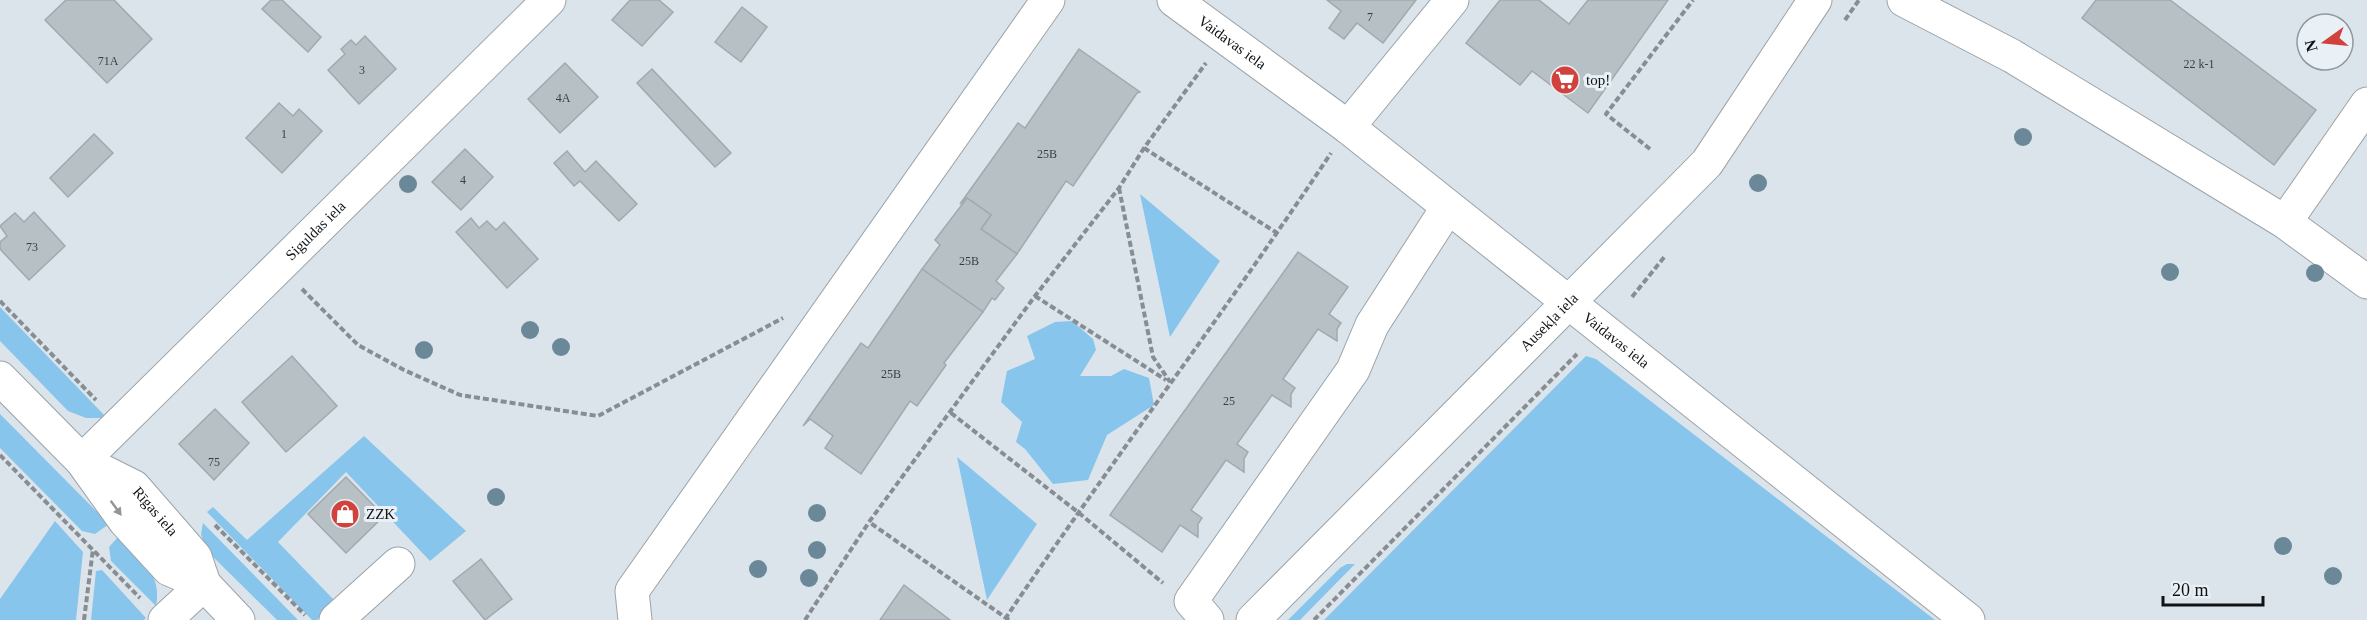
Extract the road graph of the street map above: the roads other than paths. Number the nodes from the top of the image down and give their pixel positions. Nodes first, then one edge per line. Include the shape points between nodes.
1 (549, 0) edge
2 (1048, 0) edge
3 (1174, 0) edge
4 (1452, 0) edge
5 (1815, 0) edge
6 (1922, 4) edge
7 (2367, 104) edge
8 (1348, 127) junction
9 (1448, 207) junction
10 (2285, 222) junction
11 (2367, 282) edge
12 (1569, 304) junction
13 (0, 378) edge
14 (82, 461) junction
15 (398, 564) dead end
16 (204, 584) junction
17 (155, 611) edge
18 (238, 620) edge
19 (336, 620) edge
20 (635, 620) edge
21 (1206, 620) edge
22 (1253, 620) edge
23 (1968, 620) edge

1 - 14 street, Siguldas iela
2 - 20 street via 632,591
3 - 8 street, Vaidavas iela
4 - 8 street
5 - 12 street, Ausekļa iela via 1707,163
6 - 10 street
7 - 10 street
8 - 9 street, Vaidavas iela
9 - 12 street, Vaidavas iela
9 - 21 street via 1372,325 1353,370 1191,601
10 - 11 street
12 - 22 street, Ausekļa iela
12 - 23 street, Vaidavas iela
13 - 14 street, Rīgas iela
14 - 16 street, Rīgas iela via 125,521 169,569
15 - 19 street
16 - 17 street
16 - 18 street, Rīgas iela

